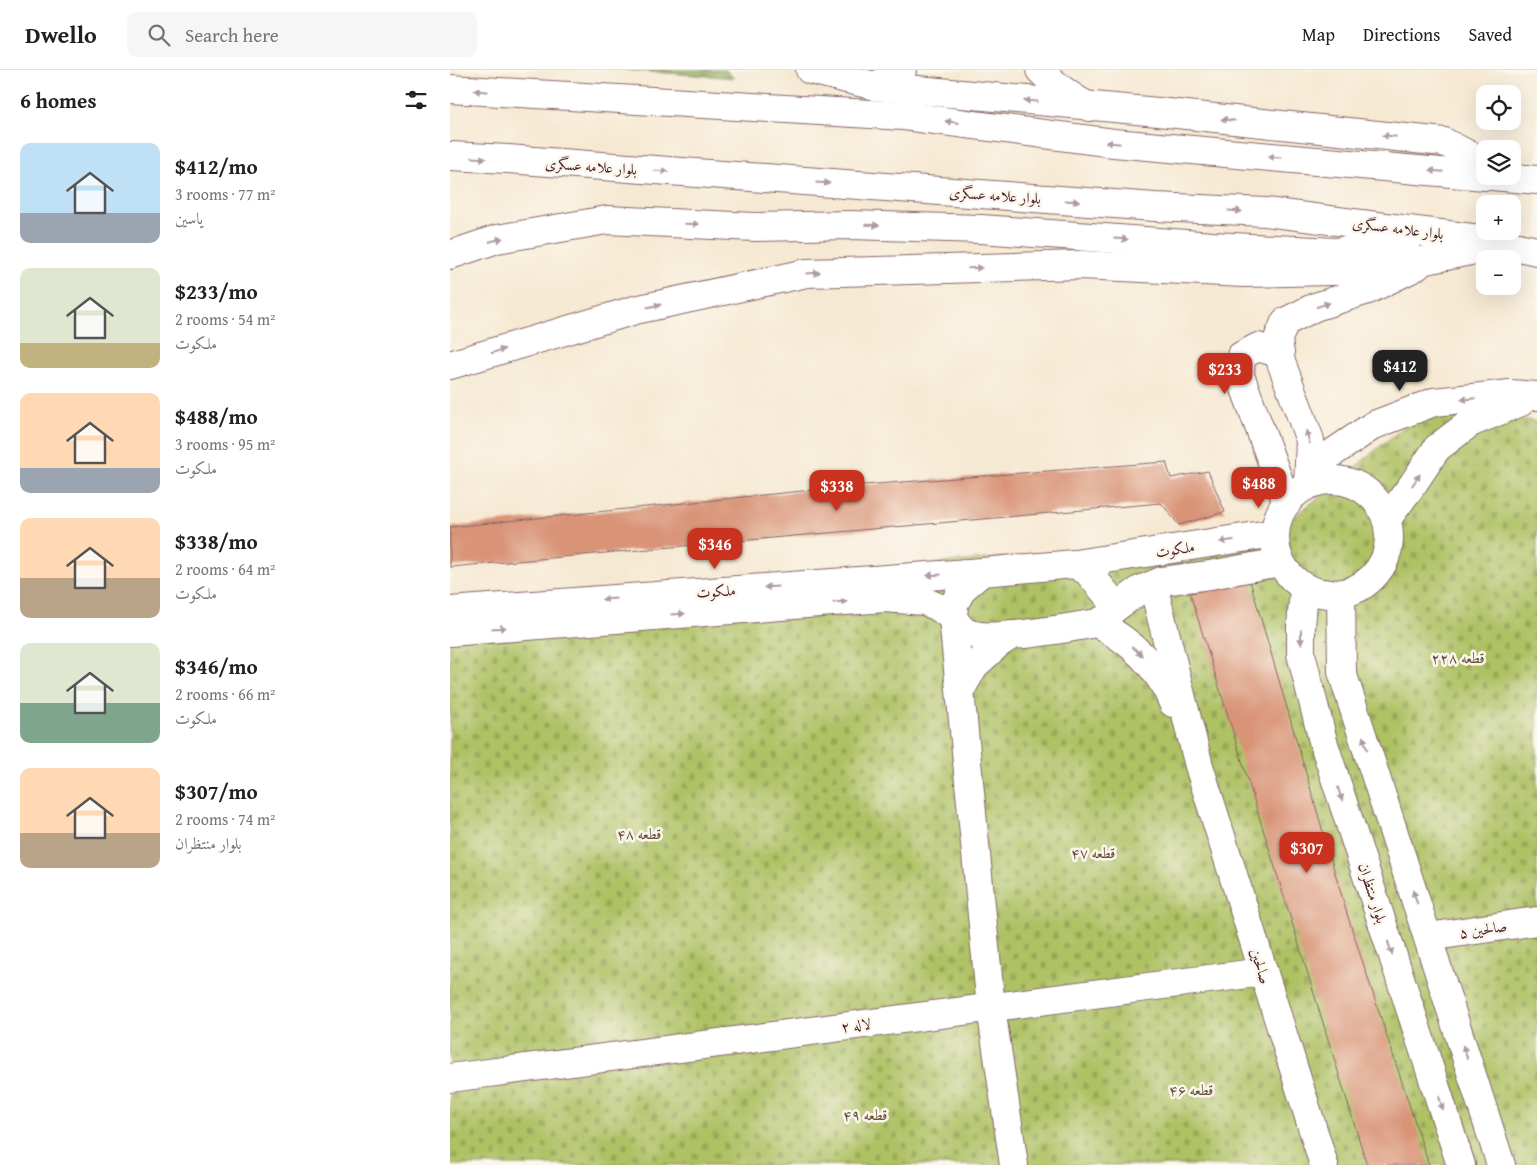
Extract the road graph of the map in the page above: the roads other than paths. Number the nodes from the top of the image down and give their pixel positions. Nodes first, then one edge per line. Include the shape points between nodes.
1 (810, 70) edge
2 (902, 70) edge
3 (1040, 70) edge
4 (875, 86) junction
5 (450, 89) edge
6 (1089, 107) junction
7 (450, 156) edge
8 (1476, 159) edge
9 (1476, 175) edge
10 (1428, 232) junction
11 (1503, 244) junction
12 (1537, 251) edge
13 (450, 255) edge
14 (1431, 259) junction
15 (1280, 354) junction
16 (450, 365) edge
17 (1535, 396) edge
18 (1308, 485) junction
19 (1287, 502) junction
20 (1386, 519) junction
21 (1275, 534) junction
22 (1280, 562) junction
23 (1075, 564) junction
24 (982, 572) junction
25 (1153, 585) junction
26 (1304, 588) junction
27 (1341, 594) junction
28 (450, 611) edge
29 (1105, 616) junction
30 (953, 618) junction
31 (450, 632) edge
32 (1012, 635) junction
33 (961, 689) junction
34 (1199, 766) junction
35 (1537, 921) edge
36 (1428, 938) junction
37 (1263, 972) junction
38 (991, 1008) junction
39 (450, 1078) edge
40 (1014, 1165) edge
41 (1324, 1165) edge
42 (1461, 1165) edge
43 (1501, 1165) edge

1 - 4 main road
2 - 4 main road
3 - 6 main road via 1050,81
6 -> 4 main road
9 -> 5 main road via 1114,143 904,116
8 -> 6 main road via 1444,142
7 -> 10 main road, بلوار علامه عسگری via 1155,207 1266,212
10 - 11 main road, بلوار علامه عسگری
13 -> 10 main road via 497,239 607,220 754,227 981,228 1337,252
11 - 12 main road, بلوار علامه عسگری
11 - 14 main road
15 -> 14 main road via 1278,339 1285,322 1315,307 1368,290
16 -> 14 main road via 635,310 807,273 1081,265 1244,273 1377,270
18 -> 15 main road via 1310,440 1280,362
15 - 19 main road via 1258,347 1241,356 1240,375
17 -> 18 main road via 1510,394 1434,402 1374,425 1328,456
20 -> 17 main road via 1437,448 1470,423
18 - 19 main road
18 - 20 main road via 1326,480 1346,481 1363,489 1377,502
19 - 21 main road via 1281,509
20 - 27 main road via 1389,538 1386,558 1375,575 1360,588
21 - 22 main road via 1274,545
21 -> 23 main road, ملکوت
22 - 25 main road, ملکوت
22 - 26 main road via 1290,577
23 - 24 main road, ملکوت
23 - 29 main road via 1088,572 1112,602
24 -> 28 main road, ملکوت
24 - 30 main road via 963,588 954,604
25 - 29 main road, ملکوت via 1140,590
25 - 34 main road, صالحین
26 - 27 main road via 1322,594
26 -> 42 main road, بلوار منتظران via 1301,654 1323,741
36 -> 27 main road via 1342,672
29 - 32 main road, ملکوت
29 -> 34 main road, صالحین via 1166,686
31 -> 30 main road, ملکوت via 884,598 924,601
30 - 32 main road, ملکوت via 964,631 988,637
30 - 33 main road
32 - 33 main road via 974,666
33 - 38 main road
34 - 37 main road, صالحین
35 - 36 main road, صالحین ۵
43 -> 36 main road
37 - 38 main road, لاله ۲
37 - 41 main road, صالحین
38 - 39 main road, لاله ۲
38 - 40 main road

